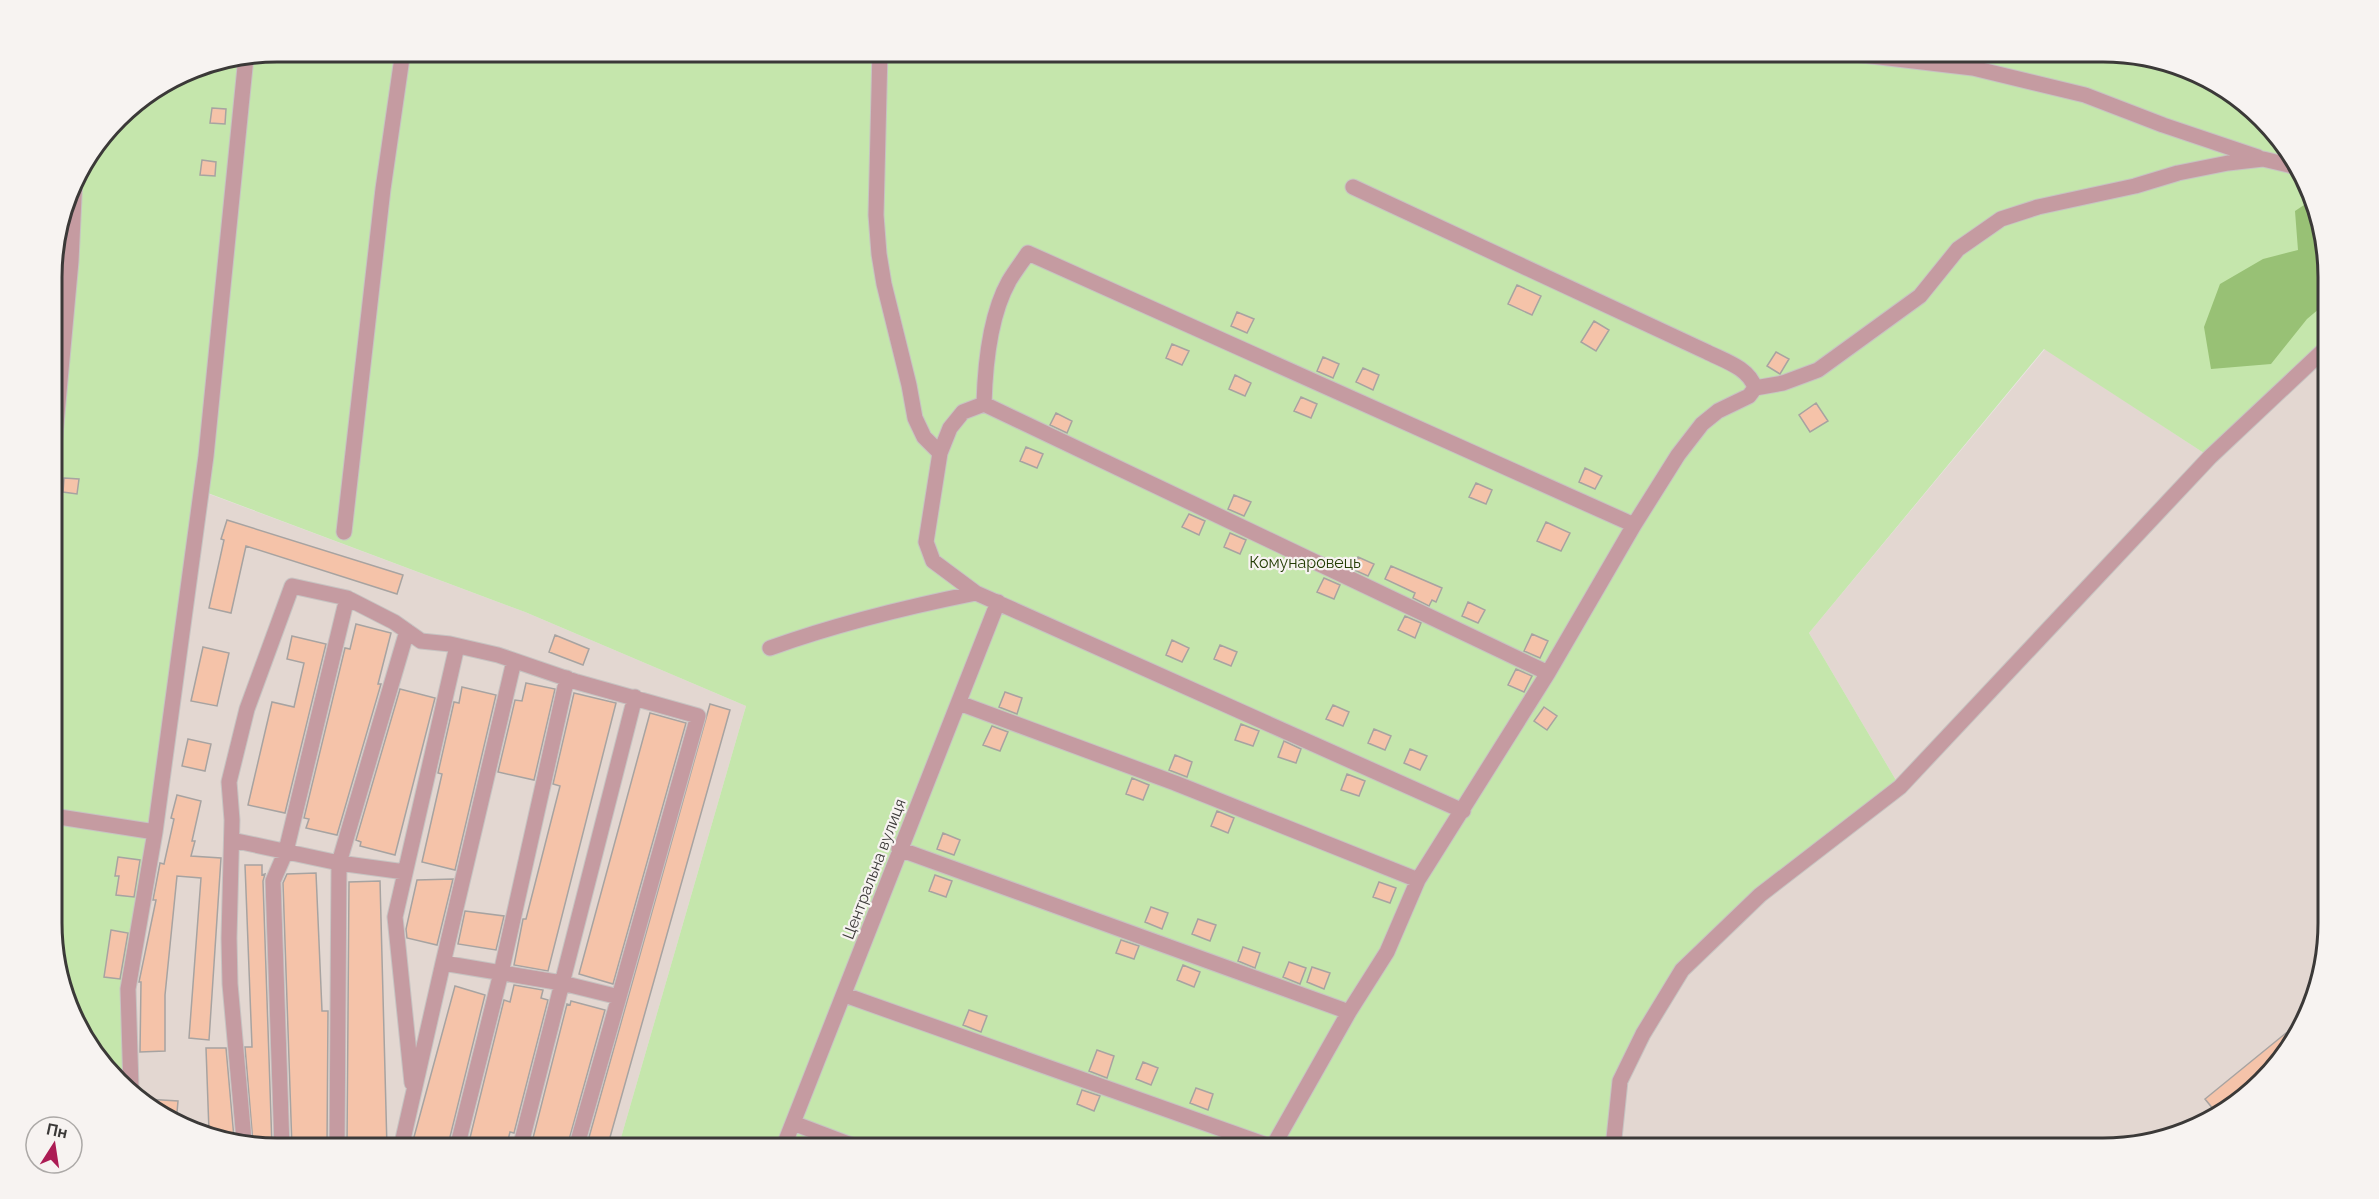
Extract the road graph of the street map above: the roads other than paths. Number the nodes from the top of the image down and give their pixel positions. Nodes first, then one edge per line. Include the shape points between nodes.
1 (401, 62) edge
2 (880, 62) edge
3 (1922, 62) edge
4 (245, 64) edge
5 (2263, 159) junction
6 (2286, 164) edge
7 (1353, 187) dead end
8 (74, 206) edge
9 (2318, 356) edge
10 (62, 359) edge
11 (1755, 388) junction
12 (984, 404) junction
13 (940, 453) junction
14 (1634, 525) junction
15 (344, 532) dead end
16 (976, 592) junction
17 (346, 598) junction
18 (998, 603) junction
19 (407, 631) junction
20 (457, 646) junction
21 (770, 648) dead end
22 (514, 661) junction
23 (1548, 673) junction
24 (567, 678) junction
25 (635, 697) junction
26 (959, 703) junction
27 (1463, 811) junction
28 (62, 817) edge
29 (155, 832) junction
30 (232, 840) junction
31 (899, 849) junction
32 (286, 851) junction
33 (339, 863) junction
34 (405, 872) junction
35 (1418, 880) junction
36 (443, 963) junction
37 (501, 973) junction
38 (562, 983) junction
39 (844, 995) junction
40 (619, 997) junction
41 (1349, 1012) junction
42 (131, 1080) edge
43 (413, 1095) junction
44 (793, 1124) junction
45 (244, 1135) edge
46 (282, 1138) edge
47 (337, 1138) edge
48 (403, 1138) edge
49 (460, 1138) edge
50 (523, 1138) edge
51 (579, 1138) edge
52 (787, 1138) edge
53 (832, 1138) edge
54 (1244, 1138) edge
55 (1278, 1138) edge
56 (1614, 1138) edge

1 - 15 street
2 - 13 street via 876,215 879,254 915,418 924,437
3 - 5 street via 1973,68 2085,95
4 - 29 street via 206,456
5 - 6 street
5 - 11 street via 2178,173 2001,219 1958,249 1920,296 1818,370
7 - 11 street via 1725,361 1746,372
8 - 10 street
9 - 56 street via 2210,457 1900,787 1760,895 1682,970 1643,1034 1620,1082
11 - 14 street via 1749,396 1718,411 1693,433
12 - 13 street via 963,412 950,428
12 - 14 street via 985,366 997,315 1008,282 1028,254
12 - 23 street
13 - 16 street via 926,542 933,561
14 - 23 street
16 - 18 street
16 - 21 street via 900,609
17 - 19 street
17 - 30 street via 292,586 237,745 229,782
17 - 32 street
18 - 26 street, Центральна вулиця
18 - 27 street
19 - 20 street via 421,640
19 - 33 street
20 - 22 street
20 - 34 street
22 - 24 street
22 - 36 street
23 - 27 street
24 - 25 street
24 - 37 street
25 - 38 street
25 - 40 street via 698,716
26 - 31 street, Центральна вулиця
26 - 35 street via 1175,783
27 - 35 street
28 - 29 street
29 - 42 street via 128,989
30 - 32 street
30 - 45 street via 230,984
31 - 39 street, Центральна вулиця
31 - 41 street
32 - 33 street
32 - 46 street via 273,881
33 - 34 street
33 - 47 street
34 - 43 street via 394,917
35 - 41 street via 1387,952
36 - 37 street
36 - 43 street
37 - 38 street
37 - 49 street
38 - 40 street
38 - 50 street
39 - 44 street, Центральна вулиця
39 - 54 street
40 - 51 street
41 - 55 street
43 - 48 street
44 - 52 street, Центральна вулиця
44 - 53 street

